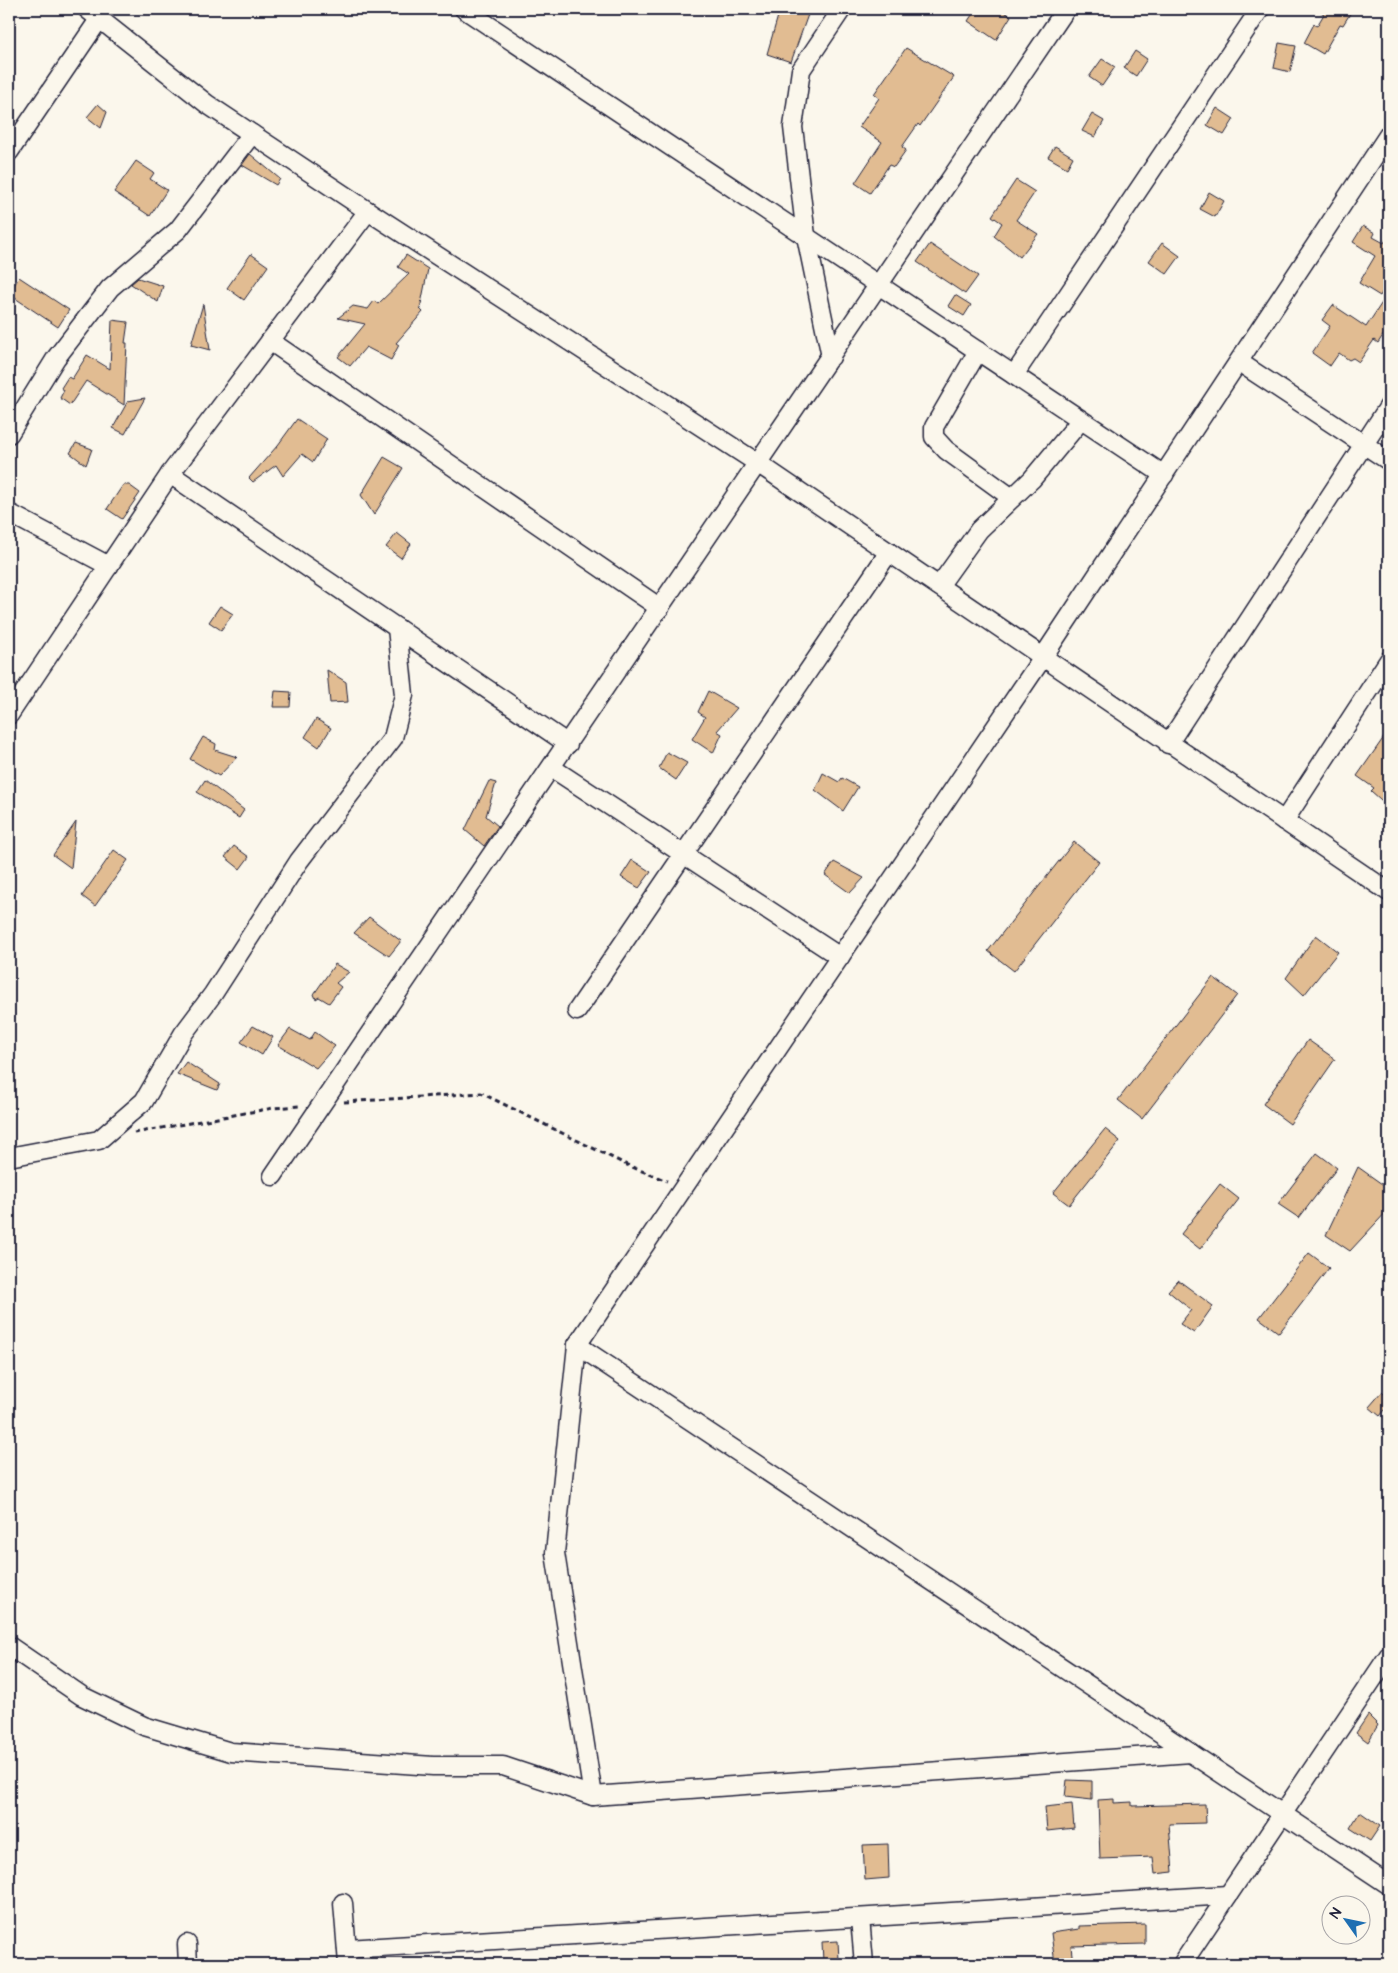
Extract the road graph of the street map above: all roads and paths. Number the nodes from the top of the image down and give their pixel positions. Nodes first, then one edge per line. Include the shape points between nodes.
1 (464, 9) edge
2 (842, 9) edge
3 (1066, 9) edge
4 (1260, 9) edge
5 (94, 13) edge
6 (252, 134) junction
7 (1389, 134) edge
8 (9, 152) edge
9 (368, 211) junction
10 (806, 236) junction
11 (880, 285) junction
12 (270, 341) junction
13 (978, 351) junction
14 (831, 357) junction
15 (1239, 362) junction
16 (1014, 375) junction
17 (1389, 406) edge
18 (1080, 420) junction
19 (9, 434) edge
20 (1364, 445) junction
21 (1389, 461) edge
22 (758, 464) junction
23 (170, 474) junction
24 (1164, 476) junction
25 (1012, 498) junction
26 (9, 513) edge
27 (889, 552) junction
28 (109, 566) junction
29 (939, 586) junction
30 (660, 608) junction
31 (397, 628) junction
32 (1043, 657) junction
33 (1389, 660) edge
34 (9, 715) edge
35 (568, 744) junction
36 (1168, 744) junction
37 (552, 768) junction
38 (1284, 821) junction
39 (684, 854) junction
40 (1389, 892) edge
41 (840, 957) junction
42 (577, 1011) dead end
43 (322, 1104) junction
44 (128, 1134) dead end
45 (9, 1157) edge
46 (273, 1176) dead end
47 (684, 1187) junction
48 (577, 1345) junction
49 (9, 1646) edge
50 (1389, 1655) edge
51 (1191, 1753) junction
52 (593, 1796) junction
53 (1282, 1814) junction
54 (1389, 1885) edge
55 (1228, 1896) junction
56 (343, 1903) dead end
57 (860, 1918) junction
58 (187, 1944) dead end
59 (347, 1956) edge
60 (188, 1964) edge
61 (864, 1964) edge
62 (1182, 1964) edge

1 - 10 street
2 - 10 street via 801,70 793,127
3 - 11 street
4 - 16 street
5 - 6 street via 207,104
5 - 8 street
6 - 9 street
6 - 19 street via 178,230 110,288 56,358
7 - 15 street
9 - 12 street
9 - 22 street
10 - 11 street
10 - 14 street
11 - 13 street
11 - 14 street
12 - 23 street
12 - 30 street
13 - 16 street
13 - 25 street via 934,427 934,437 946,450
14 - 22 street
15 - 20 street
15 - 24 street
16 - 18 street
17 - 20 street
18 - 24 street
18 - 25 street via 1032,479
20 - 21 street
20 - 36 street
22 - 27 street
22 - 30 street
23 - 28 street
23 - 31 street
24 - 32 street
25 - 29 street via 979,530
26 - 28 street
27 - 29 street
27 - 39 street
28 - 34 street
29 - 32 street
30 - 35 street
31 - 35 street
31 - 45 street via 404,695 393,738 300,861 183,1034 144,1101 99,1140
32 - 36 street
32 - 41 street
33 - 38 street
35 - 37 street
36 - 38 street
37 - 39 street
37 - 43 street
38 - 40 street
39 - 41 street
39 - 42 street
41 - 47 street
43 - 44 path via 273,1108
43 - 46 street
43 - 47 path via 481,1093 627,1166
47 - 48 street
48 - 51 street
48 - 52 street via 555,1553
49 - 52 street via 82,1696 126,1718 231,1752 433,1766 503,1766
50 - 53 street
51 - 52 street
51 - 53 street
53 - 54 street
53 - 55 street
55 - 57 street
55 - 62 street
56 - 59 street
57 - 59 street
57 - 61 street
58 - 60 street

